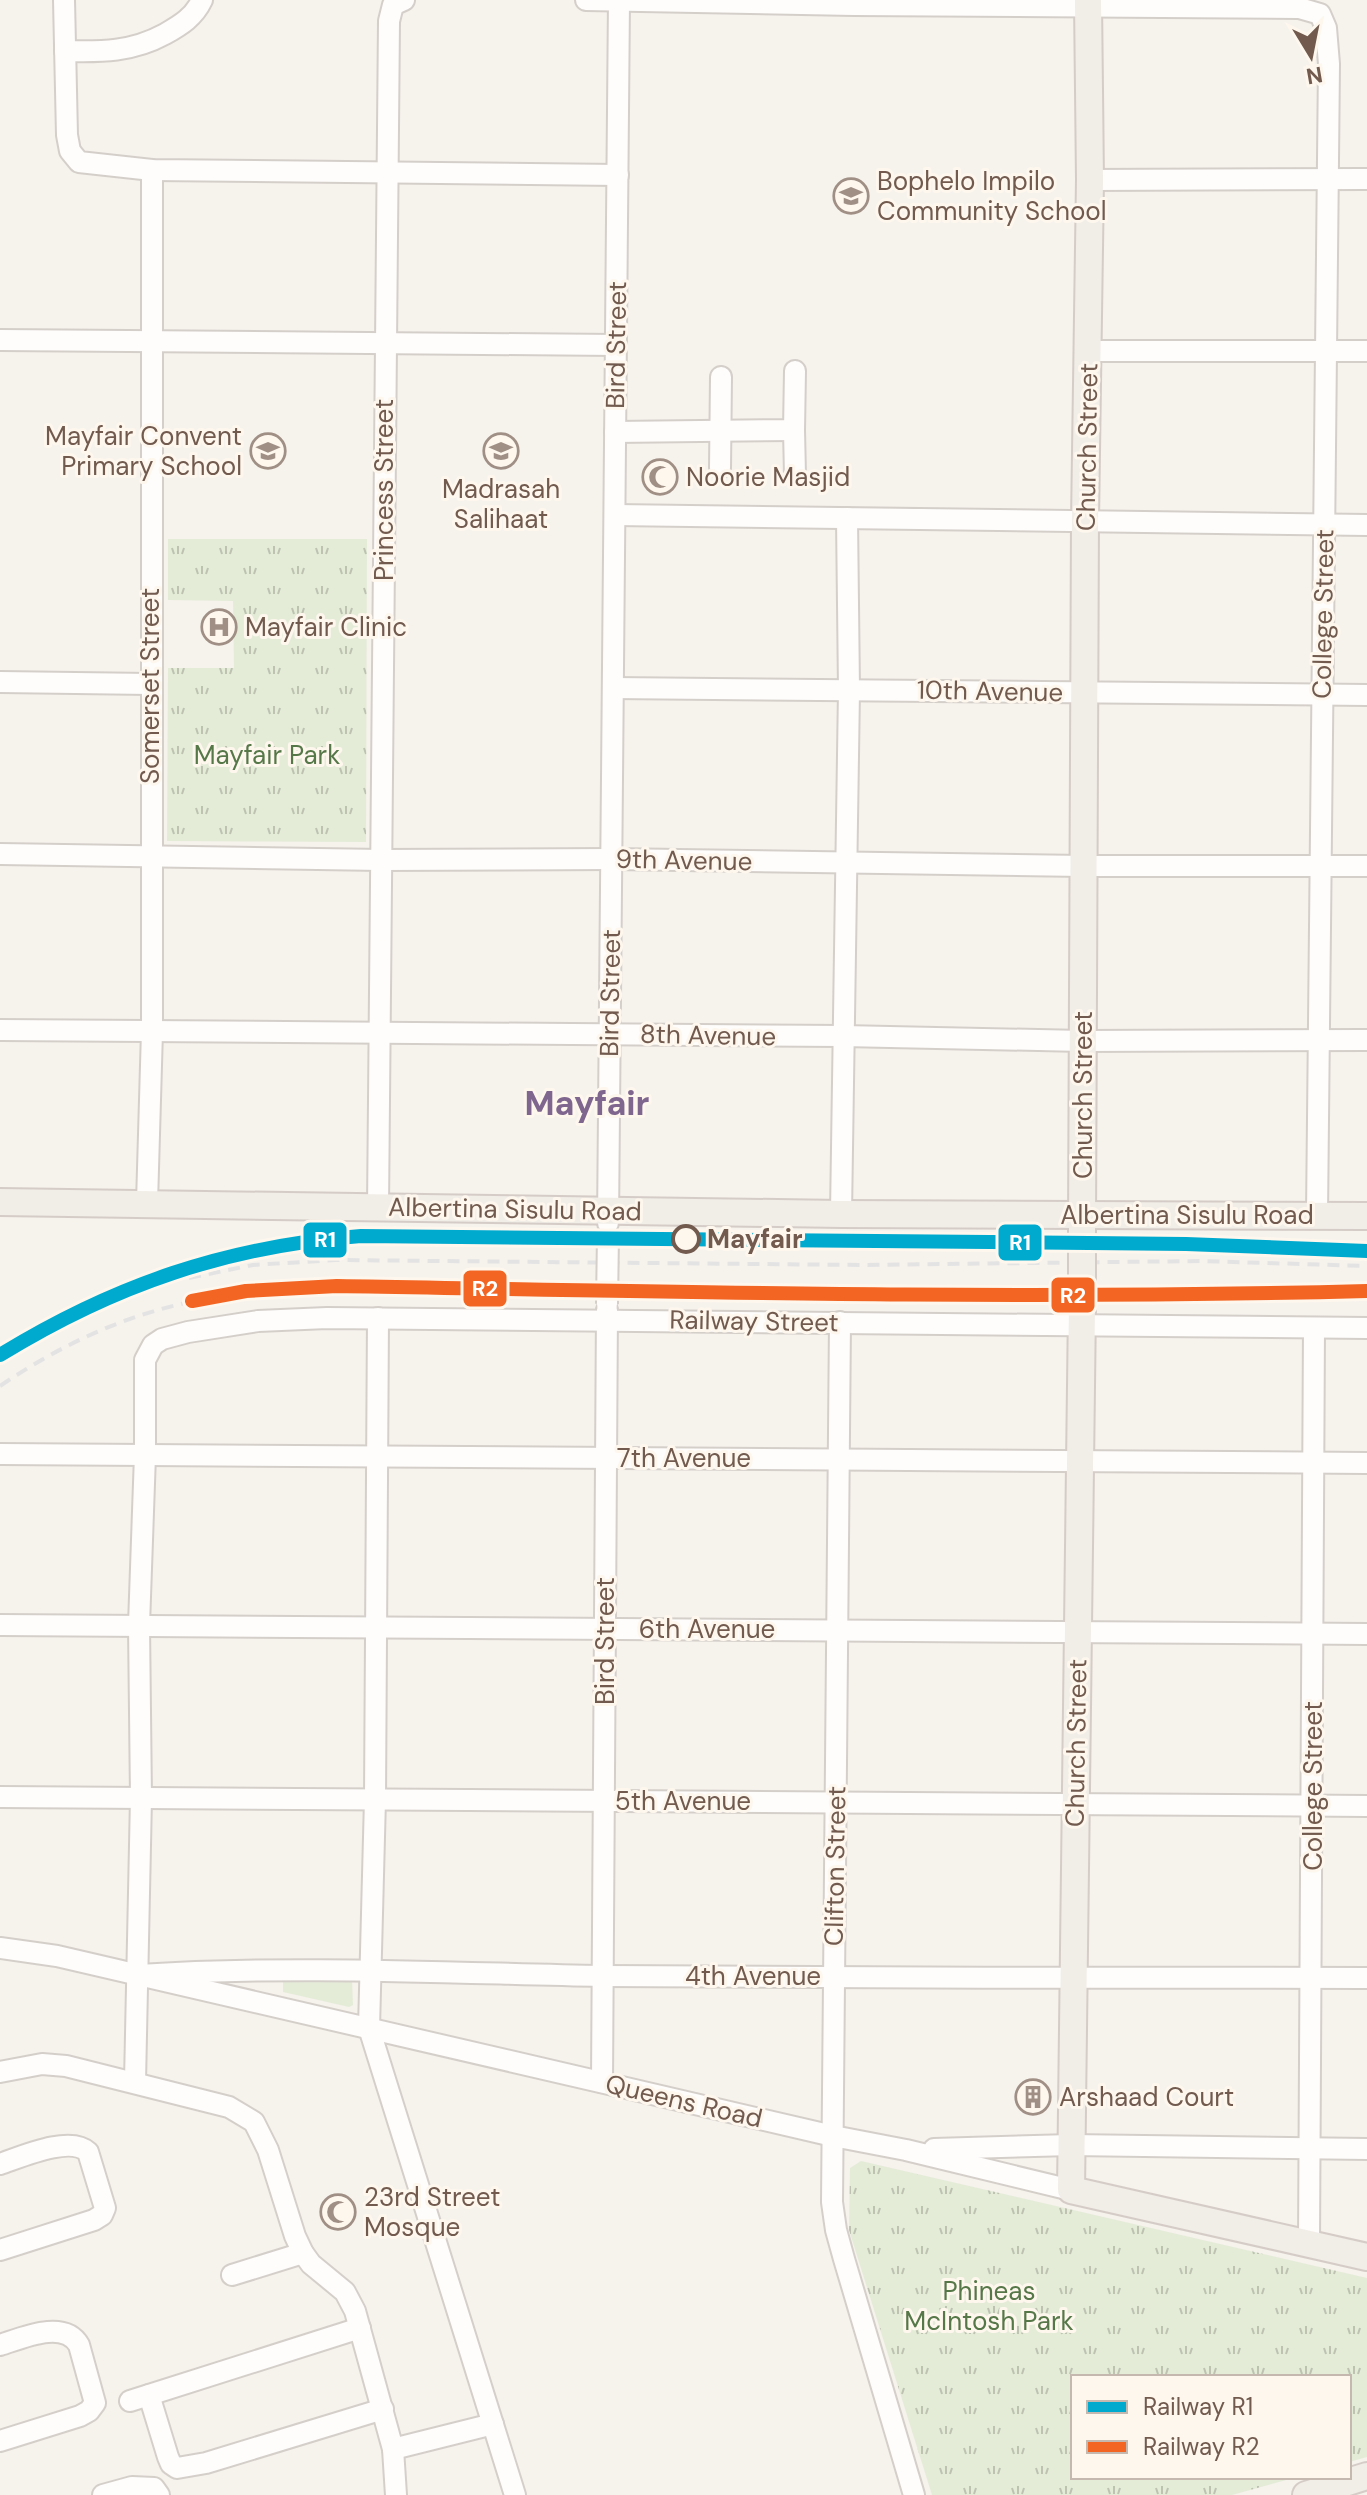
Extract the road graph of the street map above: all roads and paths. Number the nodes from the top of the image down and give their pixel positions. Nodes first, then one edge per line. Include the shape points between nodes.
1 (64, 0) edge
2 (202, 0) edge
3 (586, 0) edge
4 (619, 0) edge
5 (854, 2) edge
6 (1088, 4) edge
7 (397, 6) edge
8 (65, 51) junction
9 (152, 170) junction
10 (387, 171) junction
11 (618, 175) junction
12 (1328, 179) junction
13 (1367, 179) edge
14 (1090, 180) junction
15 (0, 340) edge
16 (151, 340) junction
17 (386, 342) junction
18 (616, 345) junction
19 (1088, 351) junction
20 (1326, 351) junction
21 (1367, 351) edge
22 (795, 371) dead end
23 (721, 377) dead end
24 (721, 430) junction
25 (794, 430) junction
26 (615, 432) junction
27 (720, 468) dead end
28 (795, 475) dead end
29 (615, 515) junction
30 (847, 518) junction
31 (1085, 521) junction
32 (1324, 524) junction
33 (1367, 525) edge
34 (0, 682) edge
35 (150, 684) junction
36 (613, 688) junction
37 (849, 690) junction
38 (1084, 692) junction
39 (1322, 695) junction
40 (1367, 695) edge
41 (0, 854) edge
42 (151, 857) junction
43 (612, 859) junction
44 (381, 860) junction
45 (845, 862) junction
46 (1083, 866) junction
47 (1321, 866) junction
48 (1367, 866) edge
49 (0, 1030) edge
50 (152, 1031) junction
51 (378, 1032) junction
52 (610, 1034) junction
53 (843, 1036) junction
54 (1319, 1039) junction
55 (1367, 1040) edge
56 (1083, 1041) junction
57 (0, 1202) edge
58 (147, 1203) junction
59 (378, 1208) junction
60 (841, 1214) junction
61 (1317, 1215) junction
62 (1367, 1216) edge
63 (608, 1223) junction
64 (1082, 1223) junction
65 (607, 1312) junction
66 (1082, 1315) junction
67 (378, 1318) junction
68 (840, 1322) junction
69 (1314, 1328) junction
70 (1367, 1328) edge
71 (0, 1454) edge
72 (145, 1455) junction
73 (377, 1456) junction
74 (606, 1458) junction
75 (839, 1459) junction
76 (1080, 1461) junction
77 (1314, 1463) junction
78 (1367, 1463) edge
79 (0, 1625) edge
80 (139, 1625) junction
81 (376, 1627) junction
82 (605, 1629) junction
83 (837, 1630) junction
84 (1078, 1632) junction
85 (1313, 1634) junction
86 (1367, 1634) edge
87 (0, 1797) edge
88 (141, 1798) junction
89 (375, 1799) junction
90 (604, 1801) junction
91 (836, 1803) junction
92 (1075, 1804) junction
93 (1313, 1805) junction
94 (1367, 1806) edge
95 (0, 1948) edge
96 (369, 1970) junction
97 (139, 1975) junction
98 (602, 1976) junction
99 (834, 1977) junction
100 (1073, 1977) junction
101 (1312, 1978) junction
102 (1367, 1978) edge
103 (369, 2028) junction
104 (0, 2072) edge
105 (135, 2082) junction
106 (602, 2082) junction
107 (833, 2136) junction
108 (1071, 2145) junction
109 (1310, 2149) junction
110 (1367, 2149) edge
111 (906, 2150) junction
112 (0, 2164) edge
113 (1071, 2190) junction
114 (1309, 2244) junction
115 (0, 2250) edge
116 (303, 2253) junction
117 (1367, 2257) edge
118 (232, 2275) dead end
119 (360, 2328) junction
120 (0, 2345) edge
121 (383, 2409) junction
122 (493, 2424) junction
123 (0, 2441) edge
124 (393, 2449) junction
125 (1367, 2476) edge
126 (1367, 2485) edge
127 (159, 2493) edge
128 (103, 2495) edge
129 (396, 2495) edge
130 (515, 2495) edge
131 (914, 2495) edge
132 (1306, 2495) edge
133 (1335, 2495) edge

1 - 8 street
2 - 8 street via 181,26 137,47
3 - 4 street
4 - 5 street
4 - 11 street, Bird Street
5 - 6 street
6 - 12 street, College Street via 1299,8 1320,14 1329,64
6 - 14 main road, Church Street
7 - 10 street, Princess Street
8 - 9 street via 67,135 74,158 90,165
9 - 10 street
9 - 16 street, Somerset Street
10 - 11 street
10 - 17 street, Princess Street
11 - 18 street, Bird Street
12 - 13 street
12 - 14 street
12 - 20 street, College Street
14 - 19 main road, Church Street
15 - 16 street
16 - 17 street
16 - 35 street, Somerset Street
17 - 18 street
17 - 44 street, Princess Street
18 - 26 street, Bird Street
19 - 20 street
19 - 31 main road, Church Street
20 - 21 street
20 - 32 street, College Street
22 - 25 street
23 - 24 street
24 - 25 street
24 - 26 street
24 - 27 street
25 - 28 street
26 - 29 street, Bird Street
29 - 30 street
29 - 36 street, Bird Street
30 - 31 street
30 - 37 street
31 - 32 street
31 - 38 main road, Church Street
32 - 33 street
32 - 39 street, College Street
34 - 35 street
35 - 42 street, Somerset Street
36 - 37 street, 10th Avenue
36 - 43 street, Bird Street
37 - 38 street, 10th Avenue
37 - 45 street
38 - 39 street, 10th Avenue
38 - 46 main road, Church Street
39 - 40 street, 10th Avenue
39 - 47 street, College Street
41 - 42 street, 9th Avenue
42 - 44 street, 9th Avenue
42 - 50 street, Somerset Street
43 - 44 street, 9th Avenue
43 - 45 street, 9th Avenue
43 - 52 street, Bird Street
44 - 51 street, Princess Street
45 - 46 street, 9th Avenue
45 - 53 street
46 - 47 street, 9th Avenue
46 - 56 main road, Church Street
47 - 48 street, 9th Avenue
47 - 54 street, College Street
49 - 50 street, 8th Avenue
50 - 51 street, 8th Avenue
50 - 58 street, Somerset Street
51 - 52 street, 8th Avenue
51 - 59 street, Princess Street
52 - 53 street, 8th Avenue
52 - 63 street, Bird Street
53 - 56 street, 8th Avenue
53 - 60 street
54 - 55 street, 8th Avenue
54 - 56 street, 8th Avenue
54 - 61 street, College Street
56 - 64 main road, Church Street
57 - 58 main road, Albertina Sisulu Road
58 - 59 main road, Albertina Sisulu Road
59 - 63 main road, Albertina Sisulu Road
60 - 63 main road, Albertina Sisulu Road
60 - 64 main road, Albertina Sisulu Road
61 - 62 main road, Albertina Sisulu Road
61 - 64 main road, Albertina Sisulu Road
63 - 65 street, Bird Street, bridge
64 - 66 main road, Church Street, bridge
65 - 67 street, Railway Street
65 - 68 street, Railway Street
65 - 74 street, Bird Street
66 - 68 street, Railway Street
66 - 69 street, Railway Street
66 - 76 main road, Church Street
67 - 72 street, Railway Street via 258,1321 162,1339 148,1352 144,1372
67 - 73 street
68 - 75 street, Clifton Street
69 - 70 street, Railway Street
69 - 77 street, College Street
71 - 72 street, 7th Avenue
72 - 73 street, 7th Avenue
72 - 80 street
73 - 74 street, 7th Avenue
73 - 81 street
74 - 75 street, 7th Avenue
74 - 82 street, Bird Street
75 - 76 street, 7th Avenue
75 - 83 street, Clifton Street
76 - 77 street, 7th Avenue
76 - 84 main road, Church Street
77 - 78 street, 7th Avenue
77 - 85 street, College Street
79 - 80 street, 6th Avenue
80 - 81 street, 6th Avenue
80 - 88 street
81 - 82 street, 6th Avenue
81 - 89 street
82 - 83 street, 6th Avenue
82 - 90 street, Bird Street
83 - 84 street, 6th Avenue
83 - 91 street, Clifton Street
84 - 85 street, 6th Avenue
84 - 92 main road, Church Street
85 - 86 street, 6th Avenue
85 - 93 street, College Street
87 - 88 street, 5th Avenue
88 - 89 street, 5th Avenue
88 - 97 street
89 - 90 street, 5th Avenue
89 - 96 street
90 - 91 street, 5th Avenue
90 - 98 street, Bird Street
91 - 92 street, 5th Avenue
91 - 99 street, Clifton Street
92 - 93 street, 5th Avenue
92 - 100 main road, Church Street
93 - 94 street, 5th Avenue
93 - 101 street, College Street
95 - 97 street, Queens Road
96 - 97 street, 4th Avenue
96 - 98 street, 4th Avenue
96 - 103 street
97 - 103 street, Queens Road
97 - 105 street
98 - 99 street, 4th Avenue
98 - 106 street, Bird Street
99 - 100 street, 4th Avenue
99 - 107 street, Clifton Street
100 - 101 street, 4th Avenue
100 - 108 main road, Church Street
101 - 102 street, 4th Avenue
101 - 109 street, College Street
103 - 106 street, Queens Road
103 - 122 street
104 - 105 street via 42,2064
105 - 116 street via 229,2107 254,2122
106 - 107 street, Queens Road
107 - 111 street, Queens Road
107 - 131 street, Clifton Street via 836,2230
108 - 109 street
108 - 111 street
108 - 113 main road, Church Street
109 - 110 street
109 - 114 street, College Street
111 - 113 street, Queens Road
112 - 115 street via 70,2145 82,2147 88,2152 104,2212 94,2220
113 - 114 main road, Queens Road
114 - 117 main road, Queens Road
116 - 118 street
116 - 119 street via 345,2292
119 - 121 street
119 - 121 street via 140,2398 177,2468
120 - 123 street via 51,2332 68,2334 75,2338 93,2390 93,2407 80,2416
121 - 124 street
122 - 124 street
122 - 130 street
124 - 129 street
125 - 132 main road
126 - 133 main road
127 - 128 street via 142,2486

